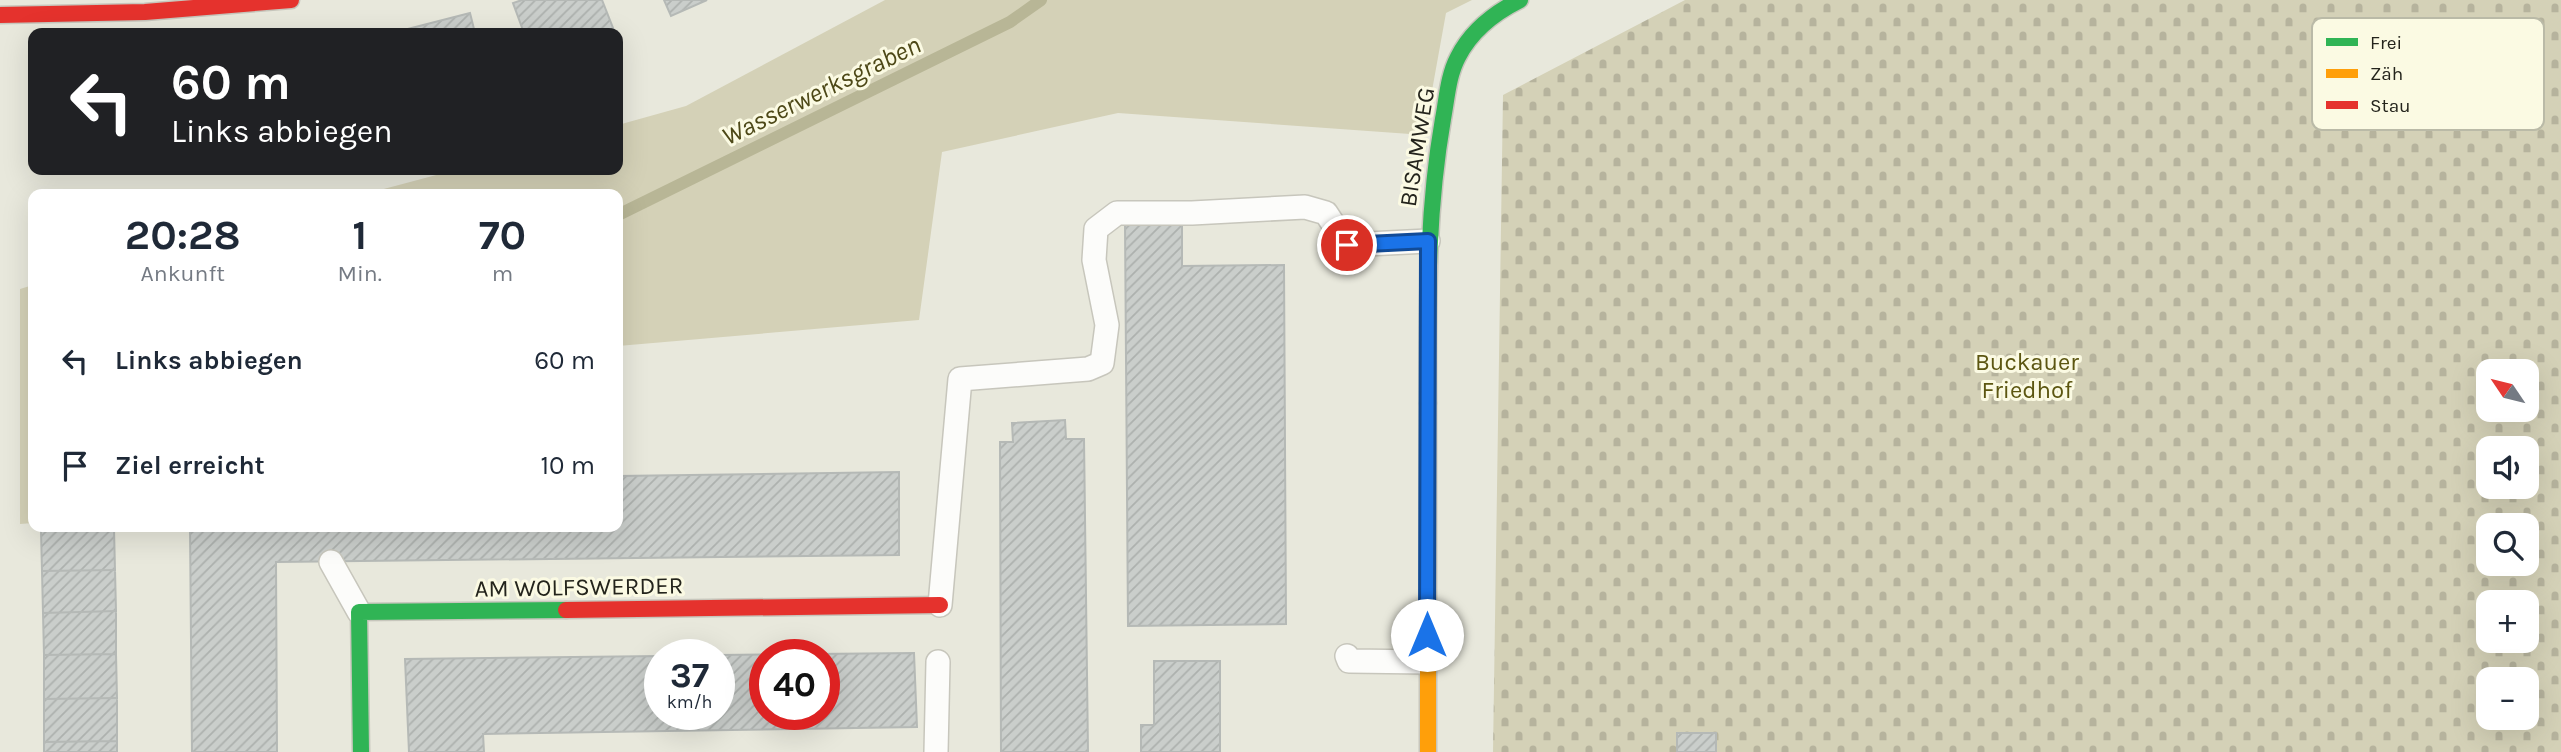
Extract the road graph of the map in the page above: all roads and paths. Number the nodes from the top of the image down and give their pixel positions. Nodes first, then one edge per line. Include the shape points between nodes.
1 (291, 0) edge
2 (1520, 0) edge
3 (0, 15) edge
4 (1428, 241) junction
5 (331, 562) dead end
6 (940, 605) joint
7 (359, 612) junction
8 (1347, 656) dead end
9 (938, 662) dead end
10 (1427, 662) junction
11 (360, 752) edge
12 (936, 752) edge
13 (1428, 752) edge

1 - 3 street via 145,12
2 - 4 street, BISAMWEG via 1502,8 1458,57 1430,190
4 - 6 lane via 1347,245 1326,213 1305,207 1117,213 1097,229 1094,260 1107,325 1102,363 1088,369 960,379
4 - 10 street, BISAMWEG
5 - 7 lane
6 - 7 street, AM WOLFSWERDER
7 - 11 street
8 - 10 lane via 1349,661
9 - 12 lane
10 - 13 street, BISAMWEG

